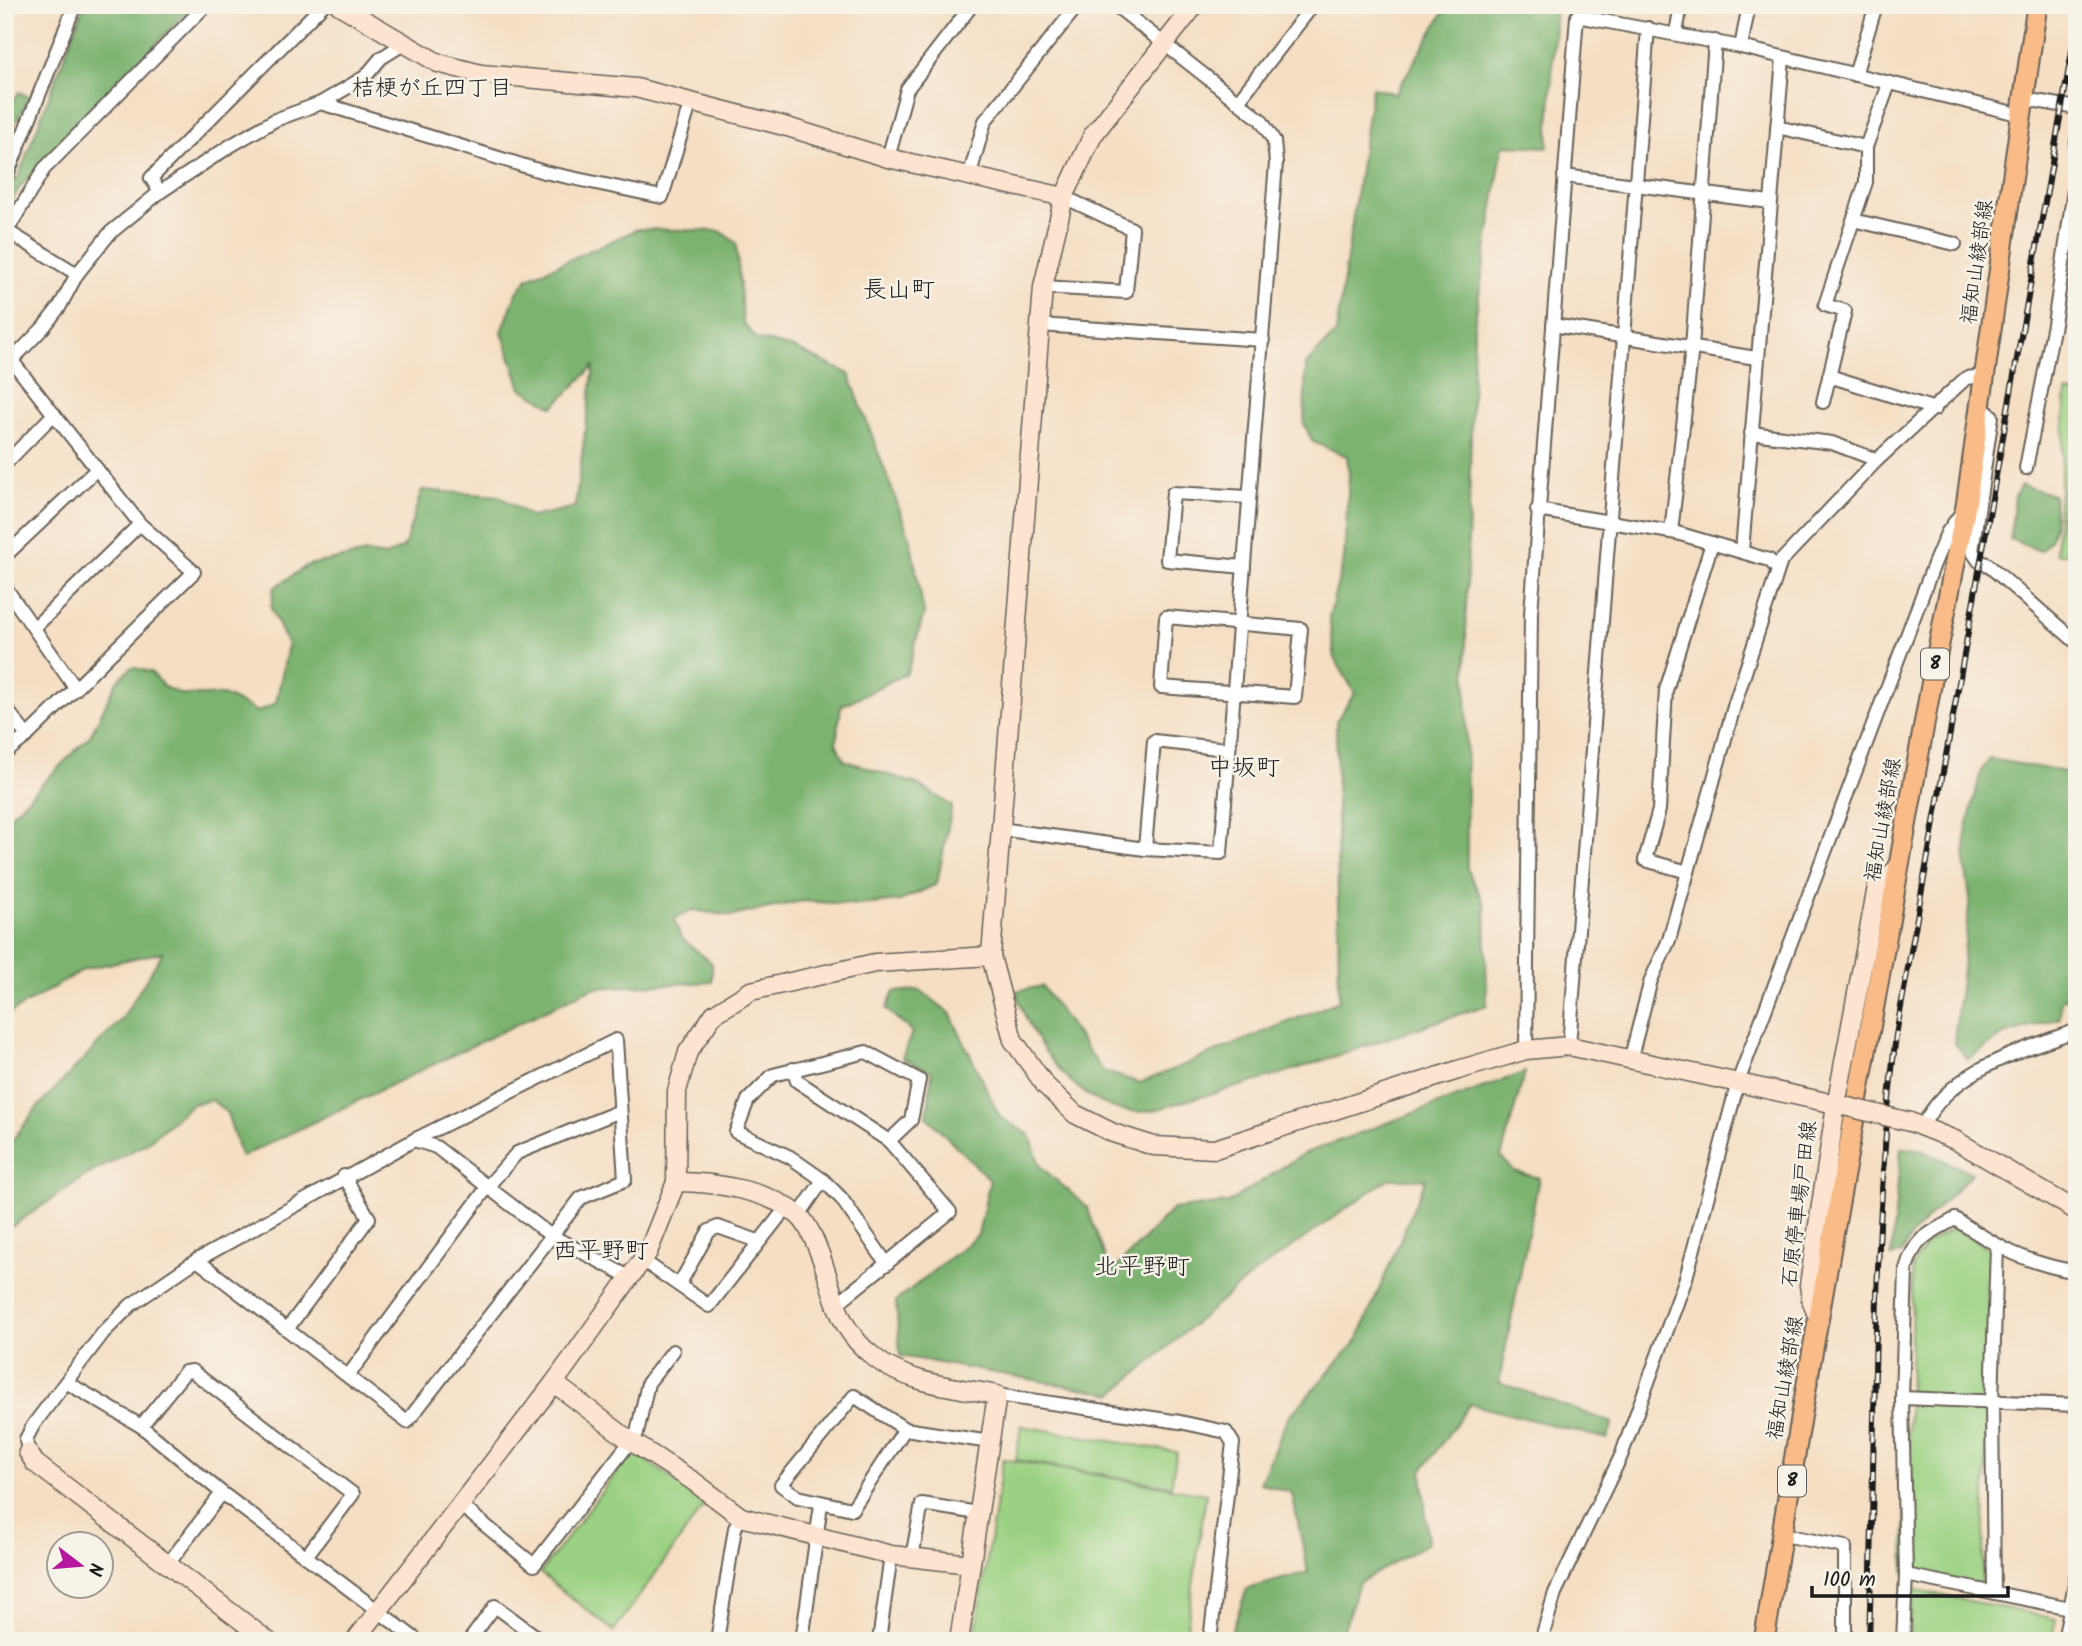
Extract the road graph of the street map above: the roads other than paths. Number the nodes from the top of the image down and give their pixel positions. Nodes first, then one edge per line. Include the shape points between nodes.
1 (75, 5) edge
2 (206, 5) edge
3 (323, 5) edge
4 (338, 5) edge
5 (972, 5) edge
6 (1078, 5) edge
7 (1115, 5) edge
8 (1195, 5) edge
9 (1313, 5) edge
10 (1681, 5) edge
11 (1749, 5) edge
12 (1876, 5) edge
13 (2037, 5) edge
14 (1648, 28) junction
15 (1675, 33) junction
16 (395, 40) junction
17 (1715, 41) junction
18 (1164, 45) junction
19 (1741, 47) junction
20 (1783, 58) junction
21 (1855, 75) junction
22 (1889, 84) junction
23 (1239, 100) junction
24 (691, 101) junction
25 (321, 103) junction
26 (2023, 107) junction
27 (2077, 108) edge
28 (1777, 127) junction
29 (2077, 140) edge
30 (1866, 148) junction
31 (888, 158) junction
32 (1564, 176) junction
33 (969, 177) junction
34 (5, 180) edge
35 (2076, 183) edge
36 (1636, 186) junction
37 (160, 192) junction
38 (1705, 195) junction
39 (1064, 197) junction
40 (1770, 202) junction
41 (1853, 220) junction
42 (6, 233) edge
43 (1955, 244) dead end
44 (77, 274) junction
45 (1043, 287) junction
46 (1040, 325) junction
47 (1553, 325) junction
48 (1623, 336) junction
49 (1263, 340) junction
50 (1692, 347) junction
51 (1756, 358) junction
52 (9, 364) edge
53 (1829, 376) junction
54 (1984, 376) junction
55 (1823, 402) dead end
56 (1980, 406) junction
57 (1935, 409) junction
58 (54, 414) junction
59 (1751, 433) junction
60 (1877, 460) junction
61 (5, 464) edge
62 (2026, 468) dead end
63 (97, 469) junction
64 (1249, 497) junction
65 (1966, 506) junction
66 (1537, 510) junction
67 (1609, 522) junction
68 (140, 524) junction
69 (1671, 532) junction
70 (1712, 543) junction
71 (1742, 551) junction
72 (5, 556) edge
73 (1244, 567) junction
74 (1778, 569) junction
75 (5, 587) edge
76 (1239, 623) junction
77 (34, 628) junction
78 (2077, 643) edge
79 (76, 689) junction
80 (1232, 694) junction
81 (5, 707) edge
82 (27, 736) junction
83 (1227, 749) junction
84 (5, 752) edge
85 (1000, 829) junction
86 (1144, 849) junction
87 (1899, 867) junction
88 (1688, 872) junction
89 (991, 956) junction
90 (2077, 1030) edge
91 (1569, 1046) junction
92 (1527, 1050) junction
93 (1630, 1057) junction
94 (793, 1069) junction
95 (1738, 1082) junction
96 (1840, 1105) junction
97 (620, 1111) junction
98 (1917, 1124) junction
99 (414, 1140) junction
100 (889, 1141) junction
101 (344, 1176) junction
102 (823, 1180) junction
103 (676, 1182) junction
104 (489, 1185) junction
105 (2077, 1211) edge
106 (792, 1212) junction
107 (550, 1235) junction
108 (758, 1241) junction
109 (1997, 1247) junction
110 (197, 1260) junction
111 (642, 1260) junction
112 (887, 1264) junction
113 (2077, 1272) edge
114 (629, 1277) junction
115 (679, 1285) junction
116 (834, 1306) junction
117 (1819, 1321) junction
118 (288, 1328) junction
119 (673, 1351) dead end
120 (348, 1376) junction
121 (66, 1382) junction
122 (554, 1383) junction
123 (997, 1395) junction
124 (1902, 1398) junction
125 (1992, 1402) junction
126 (2077, 1405) edge
127 (141, 1426) junction
128 (905, 1429) junction
129 (629, 1440) junction
130 (990, 1442) junction
131 (28, 1452) joint
132 (222, 1493) junction
133 (459, 1504) junction
134 (821, 1504) junction
135 (978, 1513) junction
136 (741, 1517) junction
137 (1784, 1535) junction
138 (816, 1537) junction
139 (307, 1555) junction
140 (891, 1555) junction
141 (912, 1557) junction
142 (168, 1564) junction
143 (970, 1564) junction
144 (2077, 1573) edge
145 (1906, 1575) junction
146 (1994, 1593) junction
147 (2070, 1608) junction
148 (378, 1610) junction
149 (268, 1641) edge
150 (355, 1641) edge
151 (418, 1641) edge
152 (469, 1641) edge
153 (542, 1641) edge
154 (717, 1641) edge
155 (802, 1641) edge
156 (879, 1641) edge
157 (958, 1641) edge
158 (1210, 1641) edge
159 (1541, 1641) edge
160 (1764, 1641) edge
161 (1845, 1641) edge
162 (1903, 1641) edge
163 (2064, 1641) edge

1 - 34 street
2 - 42 street via 44,169
3 - 37 street via 151,178
4 - 16 street
5 - 31 street via 907,89
6 - 33 street via 985,121
7 - 18 street
8 - 18 street
9 - 23 street
10 - 15 street
11 - 19 street
12 - 21 street
13 - 26 main road, 福知山綾部線 / 8
14 - 15 street
14 - 32 street via 1577,16
14 - 36 street
15 - 17 street
16 - 24 street via 438,63 481,74 636,88
16 - 25 street via 365,77
17 - 19 street
17 - 38 street
18 - 23 street
18 - 39 street via 1093,135
19 - 20 street
20 - 21 street
20 - 28 street
21 - 22 street
22 - 26 street
22 - 30 street
23 - 49 street via 1261,120 1274,141
24 - 25 street via 662,197 544,172
24 - 31 street
25 - 37 street via 275,120
26 - 27 street
26 - 54 main road, 福知山綾部線 / 8
28 - 30 street
28 - 40 street
29 - 35 street
30 - 41 street via 1866,182
31 - 33 street
32 - 36 street
32 - 47 street
33 - 39 street
35 - 62 street
36 - 38 street
36 - 48 street
37 - 44 street via 110,233
38 - 40 street
38 - 50 street
39 - 45 street
39 - 45 street via 1132,229 1126,292
40 - 51 street
41 - 43 street
41 - 53 street via 1825,305 1845,312
42 - 44 street
44 - 52 street via 60,306
45 - 46 street
46 - 49 street
46 - 85 street
47 - 48 street
47 - 66 street
48 - 50 street
48 - 67 street
49 - 64 street
50 - 51 street
50 - 69 street
51 - 59 street
52 - 58 street
53 - 55 street
53 - 57 street
54 - 56 main road, 福知山綾部線 / 8
54 - 57 street via 1966,378
56 - 65 main road, 福知山綾部線 / 8
56 - 78 street via 1992,416 1972,551
57 - 60 street
58 - 61 street
58 - 63 street
59 - 60 street via 1832,443
59 - 71 street
60 - 74 street
63 - 68 street
63 - 72 street
64 - 73 street
64 - 73 street via 1174,493 1167,560
65 - 87 main road, 福知山綾部線 / 8
65 - 95 street via 1947,533 1934,564
66 - 67 street
66 - 92 street via 1531,613
67 - 69 street
67 - 91 street
68 - 77 street
68 - 79 street via 194,572
69 - 70 street
70 - 71 street
70 - 88 street via 1666,690 1659,810 1645,860
71 - 74 street via 1769,560
73 - 76 street
74 - 88 street
75 - 77 street
76 - 80 street
76 - 80 street via 1301,629 1295,697
76 - 80 street via 1166,617 1161,687
77 - 79 street
79 - 82 street
80 - 83 street
81 - 82 street
82 - 84 street
83 - 86 street via 1221,853
83 - 86 street via 1154,741
85 - 86 street
85 - 89 street
87 - 96 street via 1877,887
87 - 117 main road, 福知山綾部線 / 8
88 - 93 street
89 - 92 street via 1013,1041 1045,1086 1075,1114 1154,1146 1214,1149
89 - 103 street via 875,963 751,991 714,1014 688,1052 677,1091
90 - 98 street via 1992,1064 1944,1093
91 - 92 street
91 - 93 street
93 - 95 street
94 - 100 street via 797,1082
94 - 100 street via 866,1052 919,1080 911,1120
94 - 102 street via 773,1075 748,1100 736,1132 790,1157
95 - 96 street
95 - 159 street via 1686,1278 1621,1456 1555,1594
96 - 98 street, 石原停車場戸田線, bridge
96 - 117 street, 石原停車場戸田線 via 1809,1285
97 - 99 street via 616,1040
97 - 104 street via 517,1153
97 - 107 street via 625,1180 581,1198
98 - 105 street, 石原停車場戸田線 via 1955,1140
99 - 101 street
99 - 104 street via 436,1147
100 - 112 street via 950,1212
101 - 110 street
101 - 118 street via 369,1218
102 - 106 street
102 - 112 street
103 - 106 street via 737,1188
103 - 111 street
104 - 107 street
104 - 120 street
106 - 108 street
106 - 116 street via 821,1259
107 - 114 street
107 - 120 street via 407,1422
108 - 115 street via 718,1227 709,1231
108 - 115 street via 709,1306
109 - 113 street via 2038,1265
109 - 124 street via 1955,1219 1919,1239 1906,1269
109 - 125 street
110 - 118 street
110 - 121 street via 131,1305
111 - 114 street
111 - 115 street
112 - 116 street
114 - 122 street
116 - 123 street via 853,1336 899,1373
117 - 137 main road, 福知山綾部線 / 8
118 - 120 street
119 - 129 street via 648,1383 641,1402 642,1419
121 - 127 street
121 - 131 street via 34,1424 26,1439
122 - 129 street
122 - 133 street
123 - 130 street
123 - 158 street via 1226,1432 1233,1443
124 - 125 street
124 - 145 street
125 - 126 street
125 - 146 street
127 - 132 street
127 - 139 street via 185,1372 192,1371 353,1494
128 - 130 street
128 - 134 street via 852,1509
128 - 134 street via 854,1396 781,1485 797,1497
129 - 133 street via 534,1565
129 - 136 street
130 - 135 street
131 - 142 street via 35,1463
132 - 139 street
132 - 142 street
133 - 148 street
134 - 138 street
135 - 141 street via 922,1504
135 - 143 street
136 - 138 street
136 - 154 street via 735,1528
137 - 160 main road, 福知山綾部線 / 8
137 - 161 street via 1845,1547
138 - 140 street
138 - 155 street
139 - 148 street
140 - 141 street
140 - 156 street
141 - 143 street
142 - 149 street
143 - 157 street
144 - 147 street
145 - 146 street
145 - 162 street
146 - 147 street
147 - 163 street
148 - 150 street
148 - 151 street
152 - 153 street via 495,1606

